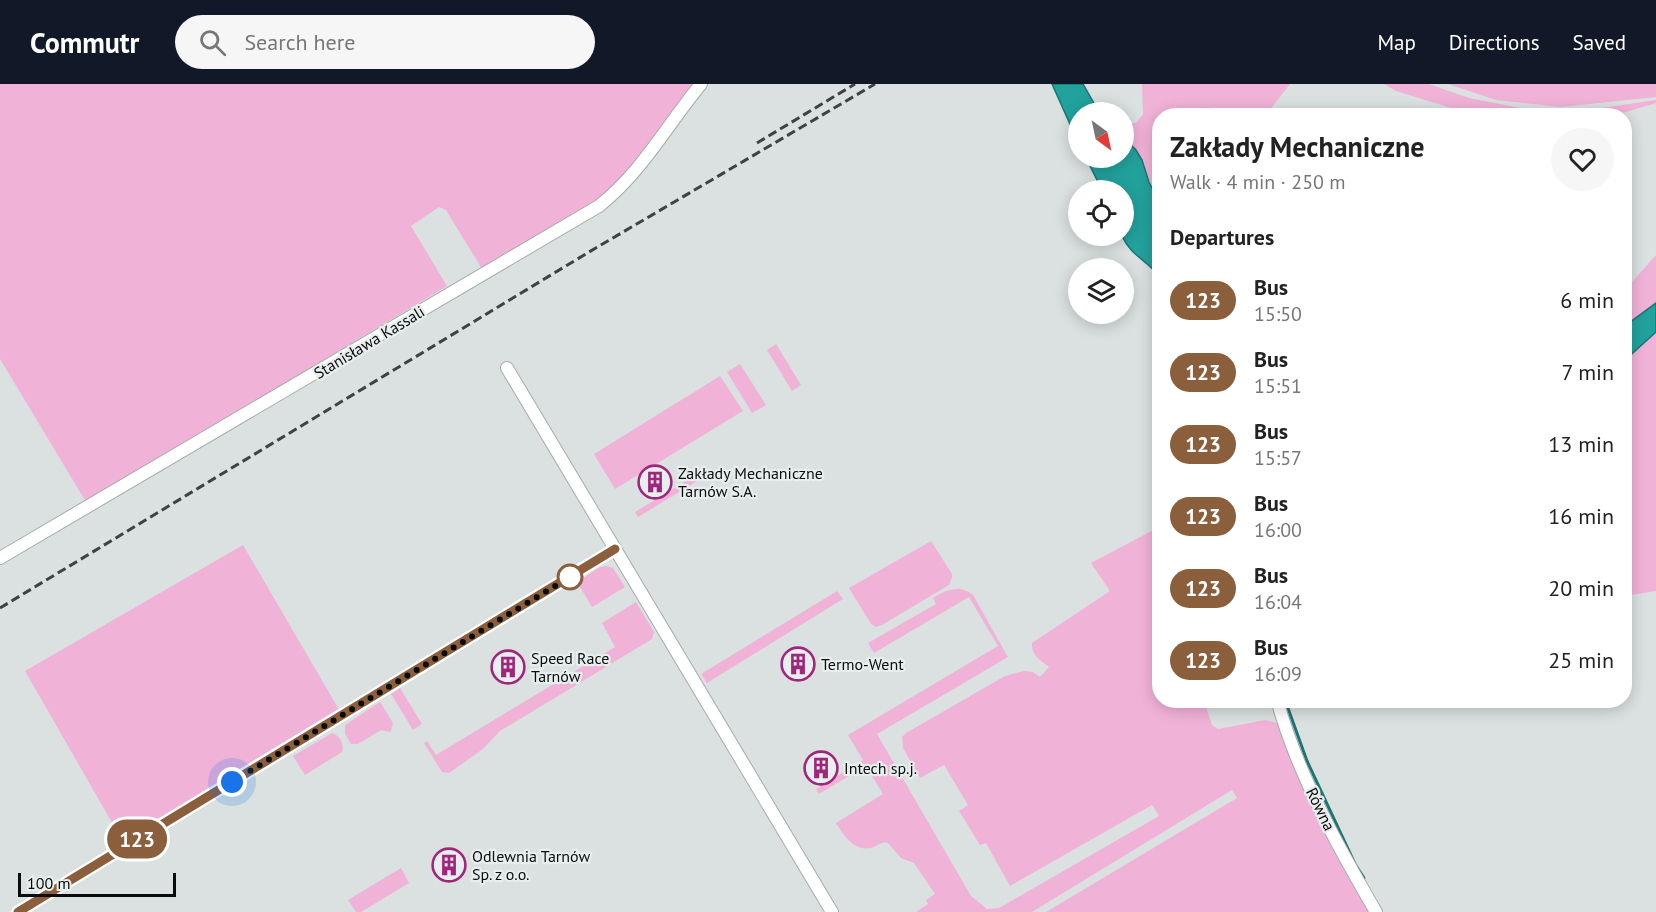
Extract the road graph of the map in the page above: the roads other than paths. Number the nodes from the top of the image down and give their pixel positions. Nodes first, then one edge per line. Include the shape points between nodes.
1 (701, 84) edge
2 (507, 368) dead end
3 (615, 549) junction
4 (0, 558) edge
5 (1279, 708) edge
6 (18, 912) edge
7 (832, 912) edge
8 (1376, 912) edge

1 - 4 street, Stanisława Kassali via 634,174 599,206
2 - 3 street
3 - 6 street
3 - 7 street
5 - 8 street, Równa via 1309,786

